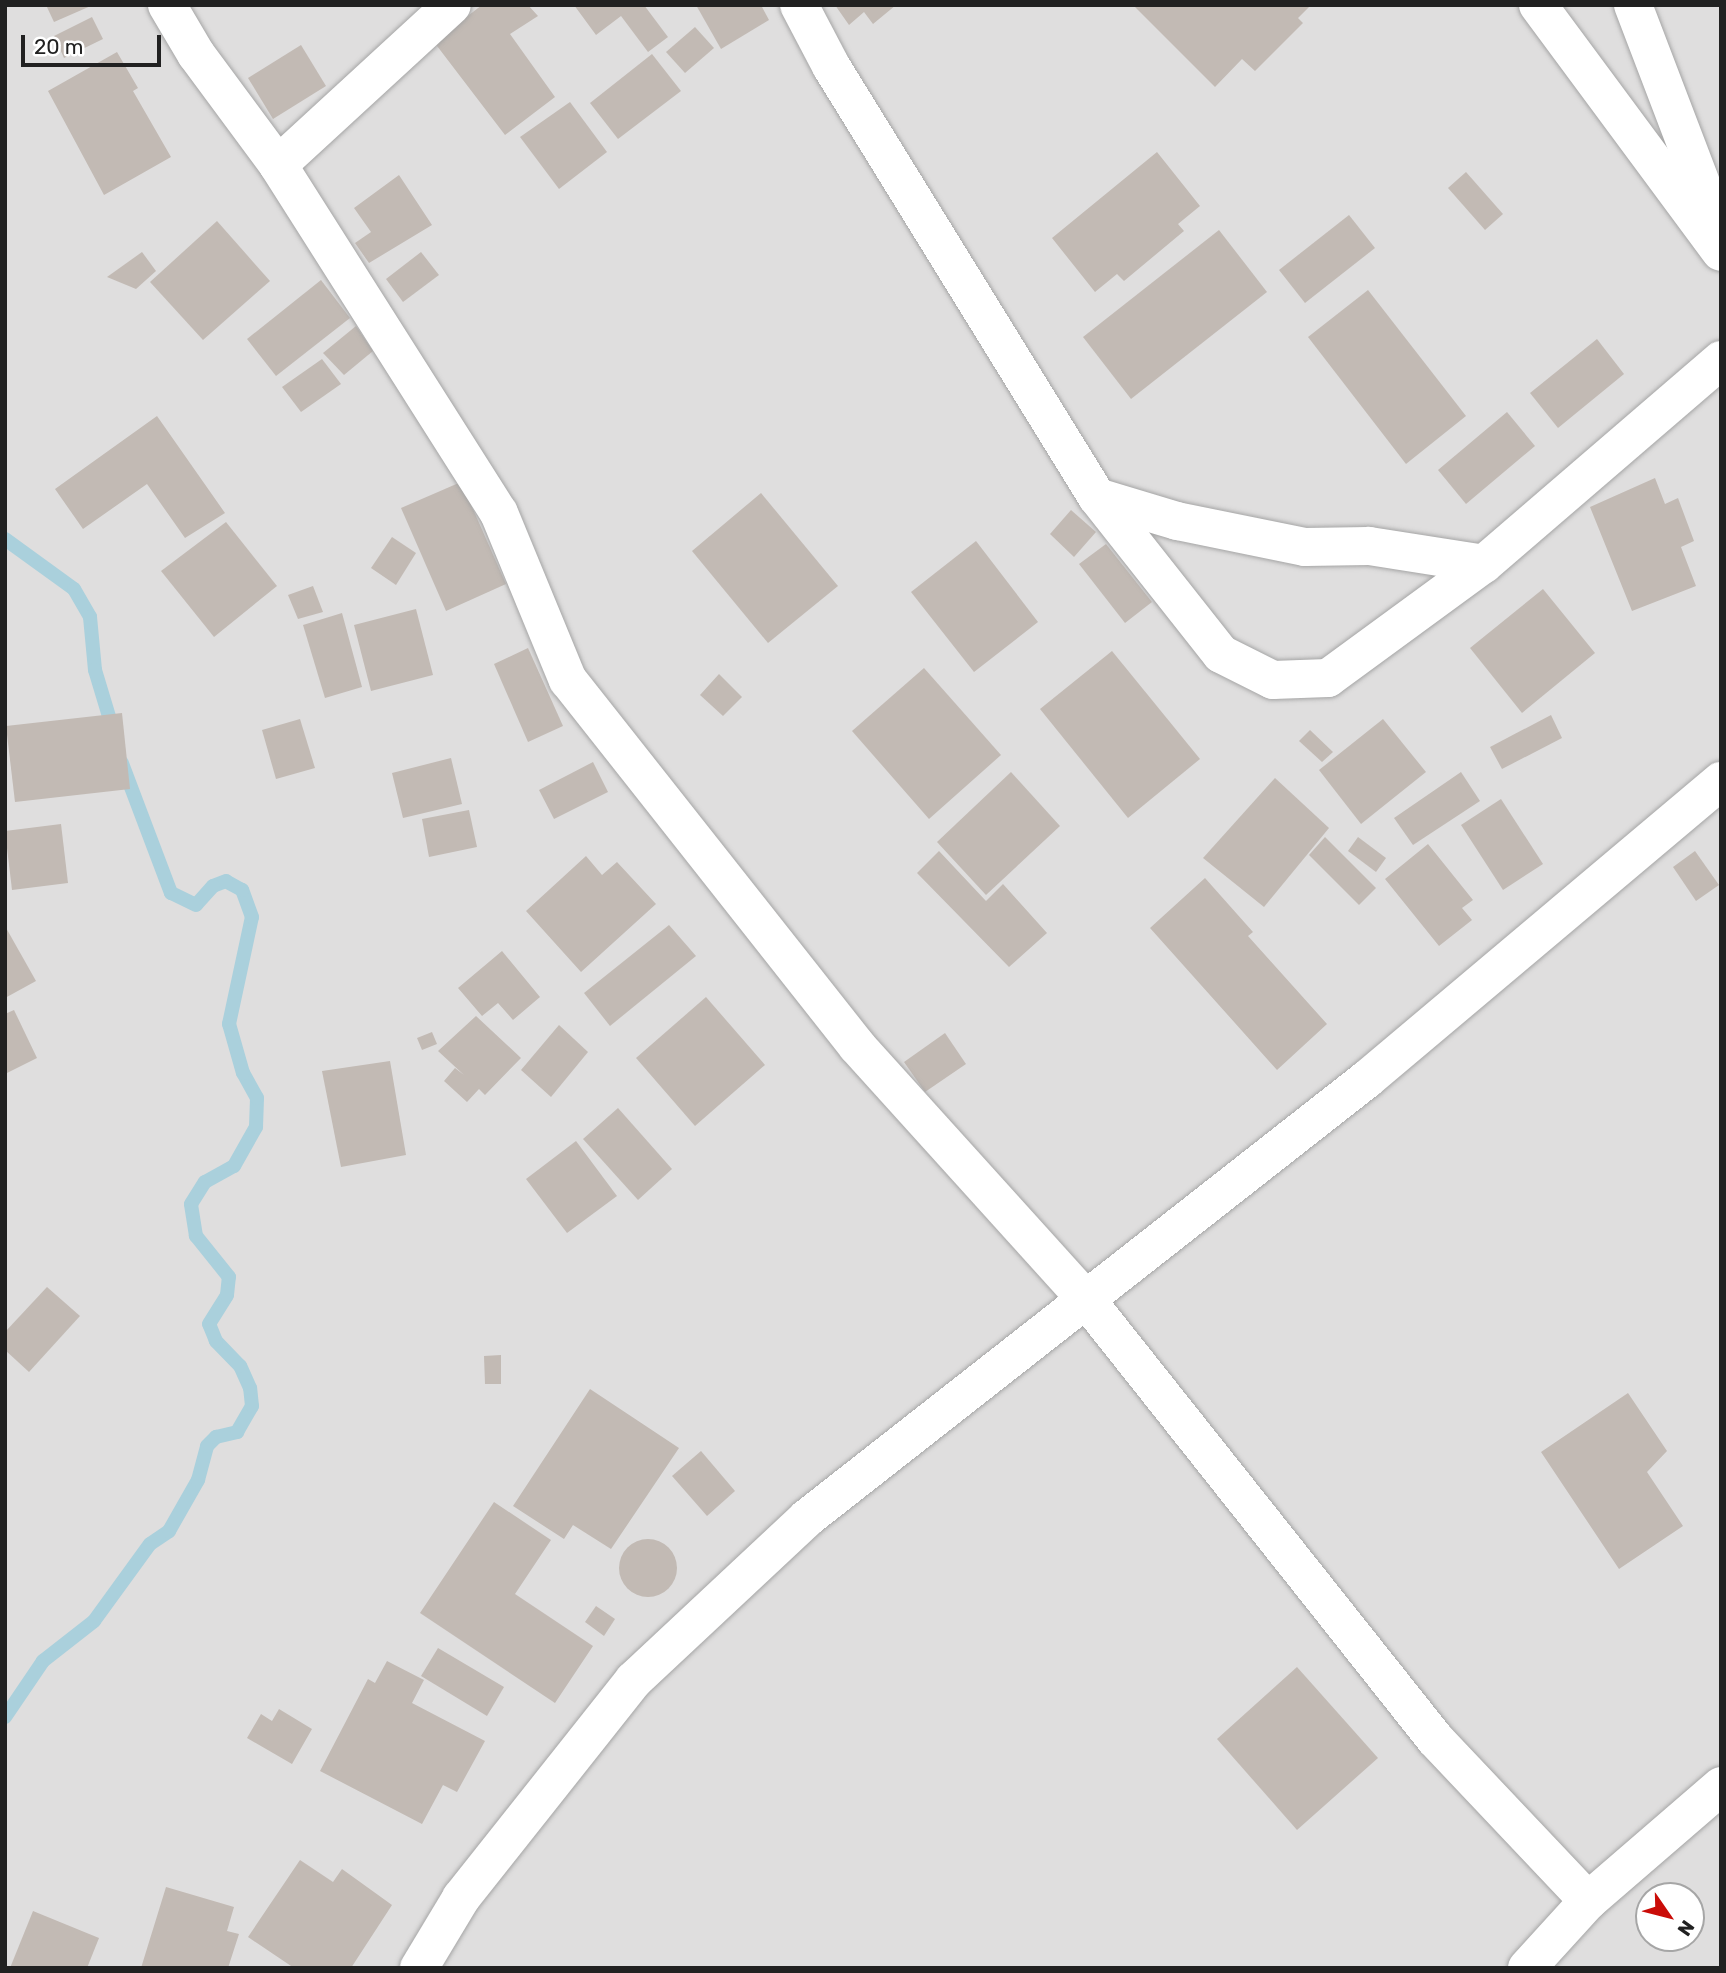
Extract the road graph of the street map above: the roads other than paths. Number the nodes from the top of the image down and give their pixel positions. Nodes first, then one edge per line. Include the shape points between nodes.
1 (167, 5) edge
2 (452, 5) edge
3 (799, 5) edge
4 (1538, 5) edge
5 (1633, 5) edge
6 (278, 165) junction
7 (1721, 235) edge
8 (1721, 252) edge
9 (1721, 360) edge
10 (1097, 497) junction
11 (1485, 564) junction
12 (1721, 781) edge
13 (1085, 1298) junction
14 (1721, 1786) edge
15 (1588, 1901) junction
16 (419, 1968) edge
17 (1527, 1968) edge

1 - 6 street via 196,54
2 - 6 street
3 - 10 street via 831,66
4 - 8 street
5 - 7 street
6 - 13 street via 499,513 568,680 857,1046
9 - 11 street
10 - 11 street via 1177,521 1305,547 1369,546
10 - 11 street via 1221,654 1273,680 1328,678
12 - 13 street via 1367,1079
13 - 15 street via 1435,1739
13 - 16 street via 807,1518 634,1680 461,1898
14 - 15 street
15 - 17 street

